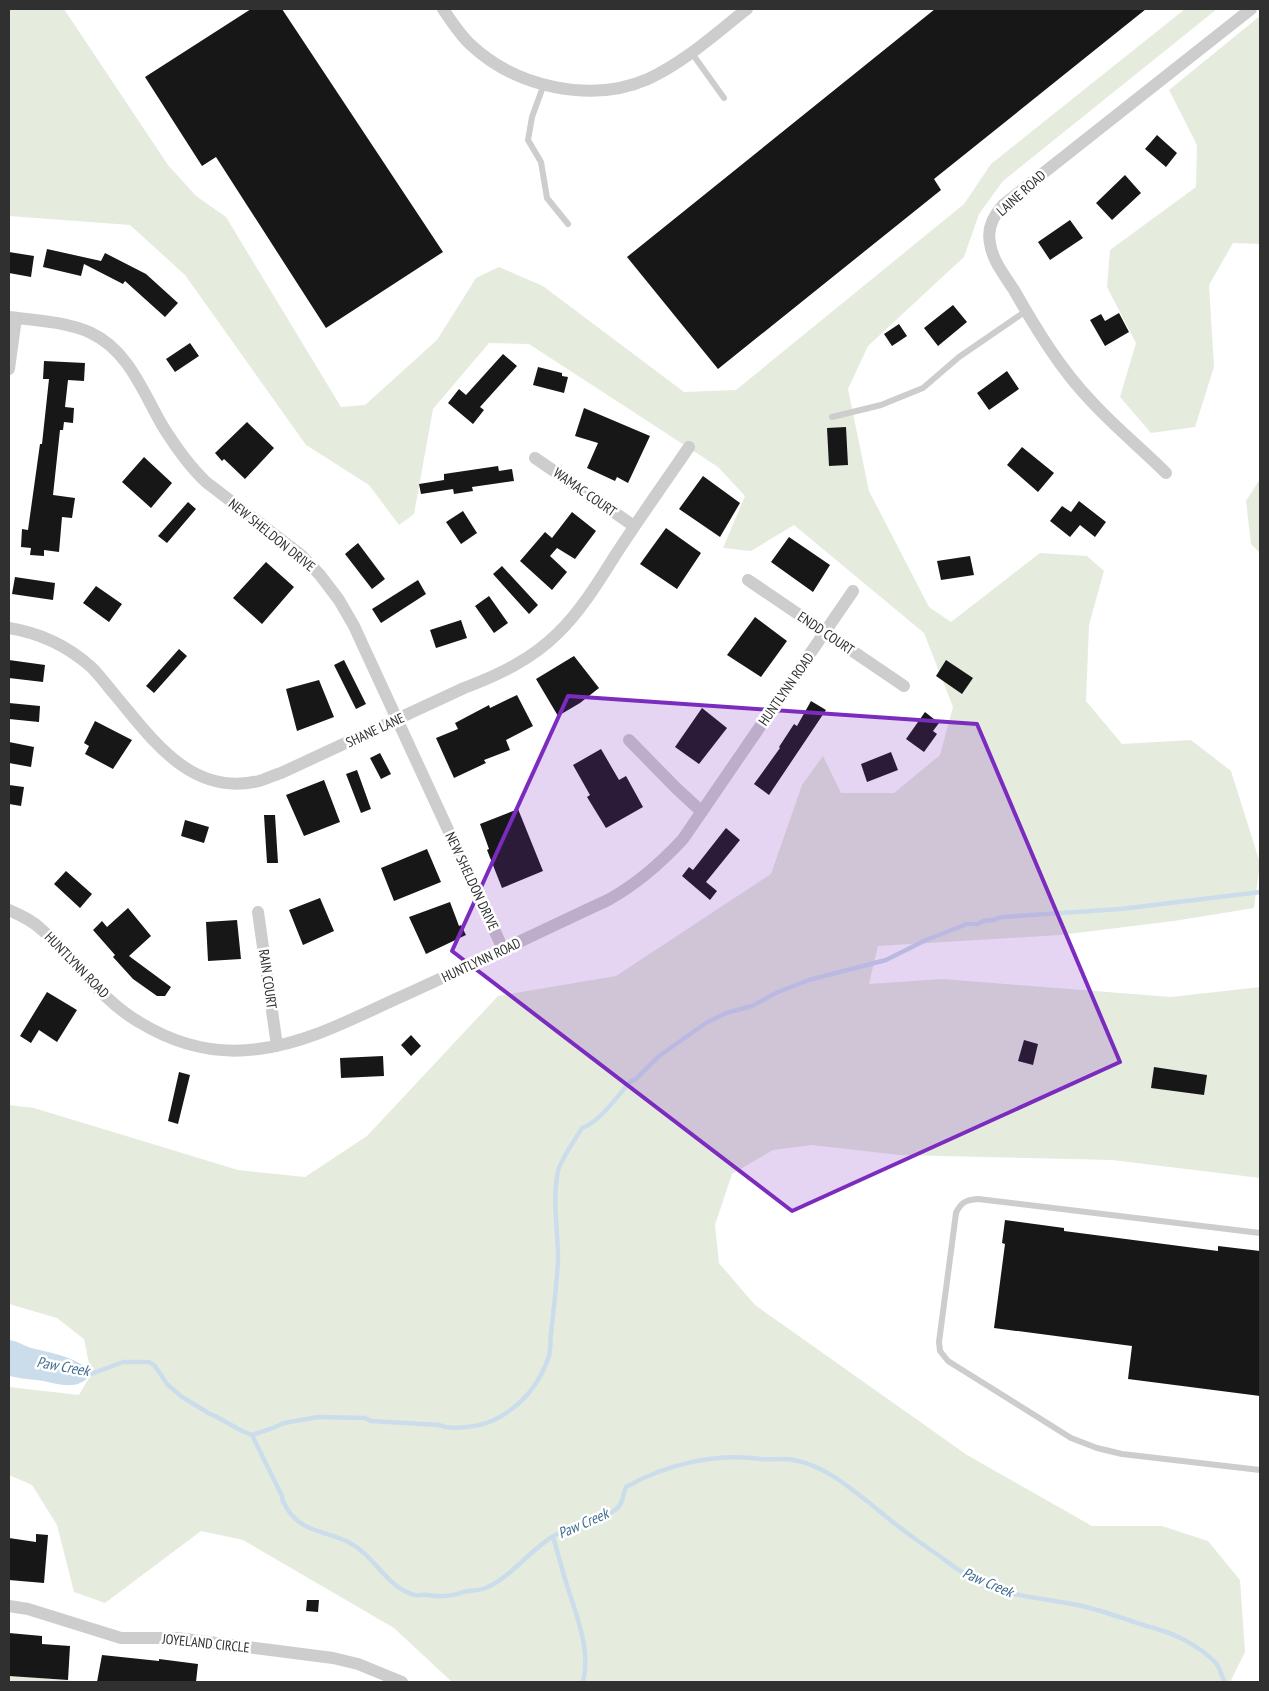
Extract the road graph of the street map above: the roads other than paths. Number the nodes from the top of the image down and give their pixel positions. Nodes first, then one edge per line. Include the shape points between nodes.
1 (443, 9) edge
2 (747, 9) edge
3 (1251, 9) edge
4 (691, 52) junction
5 (544, 84) junction
6 (724, 98) dead end
7 (568, 224) dead end
8 (1026, 311) junction
9 (12, 317) edge
10 (9, 369) edge
11 (832, 417) dead end
12 (689, 447) dead end
13 (535, 458) dead end
14 (1166, 473) dead end
15 (634, 526) junction
16 (748, 580) dead end
17 (853, 591) dead end
18 (9, 628) edge
19 (825, 632) junction
20 (904, 686) dead end
21 (397, 720) junction
22 (629, 740) dead end
23 (702, 812) junction
24 (9, 910) edge
25 (258, 912) dead end
26 (503, 949) junction
27 (277, 1046) junction
28 (1260, 1233) edge
29 (1260, 1470) edge
30 (9, 1606) edge
31 (402, 1682) edge

1 - 5 street via 470,45 499,65
2 - 4 street
3 - 8 street, LAINE ROAD via 999,210 990,230 990,244 996,261
4 - 5 street via 648,78 625,86 574,90
4 - 6 lane
5 - 7 lane via 528,140 541,162 547,198
8 - 11 lane via 959,357 923,388 881,405
8 - 14 street, LAINE ROAD via 1092,402
9 - 10 street
9 - 21 street, NEW SHELDON DRIVE via 72,326 111,346 123,359 162,425 194,470 301,555 339,600
12 - 15 street, SHANE LANE
13 - 15 street, WAMAC COURT
15 - 21 street, SHANE LANE via 586,600 545,645 495,677
16 - 19 street, ENDD COURT
17 - 19 street, HUNTLYNN ROAD
18 - 21 street, SHANE LANE via 48,638 74,653 92,668 168,756 211,780 234,783 259,781
19 - 20 street, ENDD COURT
19 - 23 street, HUNTLYNN ROAD
21 - 26 street, NEW SHELDON DRIVE
22 - 23 street
23 - 26 street, HUNTLYNN ROAD via 666,858 628,889
24 - 27 street, HUNTLYNN ROAD via 40,928 93,984 138,1022 180,1042 202,1048 225,1050
25 - 27 street, RAIN COURT
26 - 27 street, HUNTLYNN ROAD via 336,1026
28 - 29 lane via 967,1200 960,1204 956,1213 938,1342 948,1361 1071,1438 1096,1448
30 - 31 street, JOYELAND CIRCLE via 121,1638 176,1638 333,1658 358,1664

